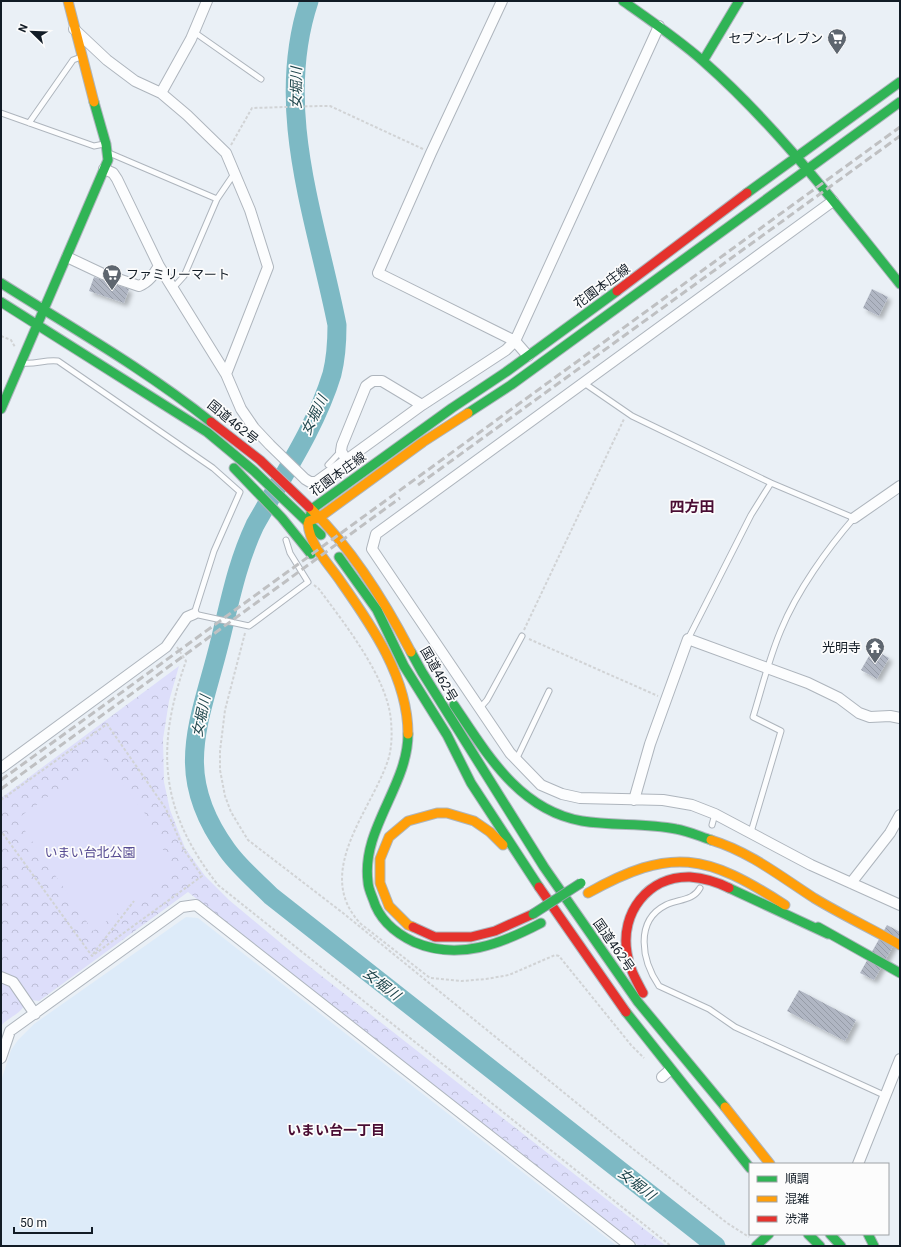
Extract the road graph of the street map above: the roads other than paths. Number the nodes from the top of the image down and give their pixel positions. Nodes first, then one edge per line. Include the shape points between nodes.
1 (68, 1) edge
2 (207, 1) edge
3 (502, 1) edge
4 (623, 1) edge
5 (739, 1) edge
6 (659, 26) junction
7 (74, 29) junction
8 (194, 32) junction
9 (82, 57) junction
10 (703, 61) junction
11 (261, 79) dead end
12 (900, 82) edge
13 (161, 93) junction
14 (900, 102) edge
15 (1, 113) edge
16 (29, 123) junction
17 (107, 148) junction
18 (797, 156) junction
19 (104, 169) junction
20 (807, 169) junction
21 (235, 173) junction
22 (217, 199) junction
23 (833, 201) junction
24 (67, 257) junction
25 (160, 266) junction
26 (1, 284) edge
27 (900, 284) edge
28 (174, 287) junction
29 (1, 302) edge
30 (43, 311) junction
31 (37, 325) junction
32 (515, 341) junction
33 (528, 356) junction
34 (99, 362) junction
35 (21, 363) junction
36 (226, 374) junction
37 (584, 383) junction
38 (422, 405) junction
39 (1, 409) edge
40 (196, 436) dead end
41 (342, 453) joint
42 (228, 462) dead end
43 (328, 465) dead end
44 (771, 483) junction
45 (900, 486) edge
46 (312, 509) junction
47 (320, 517) junction
48 (854, 518) junction
49 (308, 522) junction
50 (286, 540) dead end
51 (386, 604) junction
52 (196, 614) junction
53 (522, 636) road end
54 (688, 639) junction
55 (768, 668) junction
56 (393, 673) junction
57 (549, 691) dead end
58 (480, 708) junction
59 (900, 718) edge
60 (516, 760) junction
61 (1, 768) edge
62 (634, 800) junction
63 (716, 814) junction
64 (900, 815) edge
65 (712, 825) dead end
66 (751, 832) junction
67 (758, 873) dead end
68 (591, 878) dead end
69 (851, 883) junction
70 (700, 888) dead end
71 (815, 898) junction
72 (900, 906) edge
73 (828, 934) junction
74 (900, 945) edge
75 (900, 973) edge
76 (1, 977) edge
77 (615, 998) junction
78 (35, 1014) junction
79 (1, 1058) edge
80 (900, 1059) edge
81 (670, 1070) junction
82 (662, 1076) dead end
83 (711, 1089) junction
84 (886, 1096) junction
85 (769, 1163) edge
86 (858, 1163) edge
87 (749, 1167) edge
88 (768, 1235) edge
89 (809, 1235) edge
90 (831, 1235) edge
91 (868, 1235) edge
92 (758, 1244) edge
93 (630, 1246) edge
94 (820, 1246) edge
95 (841, 1246) edge
96 (874, 1246) edge

1 - 7 main road
2 - 8 street
3 - 32 street via 378,274
4 - 6 main road
5 - 10 main road
6 - 10 main road
6 - 32 street
7 - 9 main road
7 - 13 street via 107,60 135,81
8 - 11 lane
8 - 13 street
9 - 16 lane via 73,60
9 - 17 main road
10 - 18 main road
12 - 18 main road, 花園本庄線
13 - 21 street via 226,153
14 - 20 main road, 花園本庄線
15 - 16 lane
16 - 17 lane via 94,146
17 - 19 main road
17 - 22 lane
18 - 20 main road
18 - 33 main road, 花園本庄線
19 - 24 main road
19 - 25 street via 117,179
20 - 23 main road
20 - 47 main road, 花園本庄線 via 511,385 424,442
21 - 22 lane
21 - 36 street via 268,267
22 - 28 lane via 184,276
23 - 27 main road
23 - 37 street
24 - 25 street via 103,274 139,286
24 - 30 main road
25 - 28 street
26 - 30 main road, 国道462号
28 - 36 street
29 - 31 main road, 国道462号
30 - 31 main road
30 - 46 main road, 国道462号 via 164,386 212,421 260,460
31 - 34 main road, 国道462号
31 - 35 main road
32 - 33 street
32 - 38 street via 506,350
33 - 46 main road, 花園本庄線
34 - 40 main road via 113,380
34 - 49 main road, 国道462号 via 207,432 254,471
35 - 39 main road
35 - 52 lane via 58,361 213,468 240,492 214,552
36 - 38 street via 241,409 254,428 305,480 310,482 321,479
37 - 44 lane via 627,412
37 - 58 street via 391,519 376,534 372,549 374,554
38 - 41 street via 382,381 373,381 366,386
41 - 43 lane
42 - 56 main road via 282,518 352,610
44 - 48 lane
44 - 54 lane via 751,515
45 - 48 street
46 - 47 main road, 国道462号
46 - 49 main road, 花園本庄線
47 - 49 main road, 花園本庄線
47 - 51 main road, 国道462号 via 362,569
48 - 55 lane via 840,534 801,592 781,629
49 - 56 main road via 312,542 373,630
49 - 77 main road, 国道462号 via 329,545 377,610 404,666 471,783 563,924
50 - 52 lane via 290,553 308,582 251,625
51 - 71 main road via 496,765 515,789 526,798 566,818 676,829 710,838 761,862
51 - 83 main road, 国道462号 via 422,672 544,867 638,1002
52 - 61 street via 189,615 184,620 166,647
53 - 58 lane via 487,700
54 - 55 street
54 - 62 street via 650,744
55 - 59 street via 839,698 859,713 870,717
55 - 66 lane via 753,717 781,731
56 - 73 main road via 405,705 408,747 401,775 372,840 368,856 367,884 377,911 385,923 397,933 423,946 438,949 468,950 484,947 513,937 541,923 618,875 652,863 682,860 727,872 755,885
57 - 60 lane
58 - 60 street
60 - 62 street via 541,785 562,794 580,798
62 - 63 street via 663,800 692,805
63 - 65 lane
63 - 66 street
64 - 69 street via 890,833
66 - 69 street via 811,865
67 - 71 main road
68 - 77 main road, bridge via 581,883 533,914 500,930 471,937 444,938 419,931 398,917 383,897 378,873 389,839 405,823 416,817 427,814 452,814 476,822 505,847 565,937
69 - 72 street
70 - 84 lane via 692,897 654,912 645,928 646,953 659,986 708,1009 735,1027
71 - 74 main road
73 - 75 main road
73 - 83 main road via 702,878 670,879 659,883 641,897 629,918 626,932 628,961 642,991
76 - 78 street via 13,982
77 - 81 main road, 国道462号
78 - 79 street via 10,1031
78 - 93 street via 182,907 196,905
80 - 84 street
81 - 82 street
81 - 87 main road, 国道462号
83 - 85 main road, 国道462号
84 - 86 street
88 - 92 main road
89 - 94 main road
90 - 95 main road
91 - 96 main road

